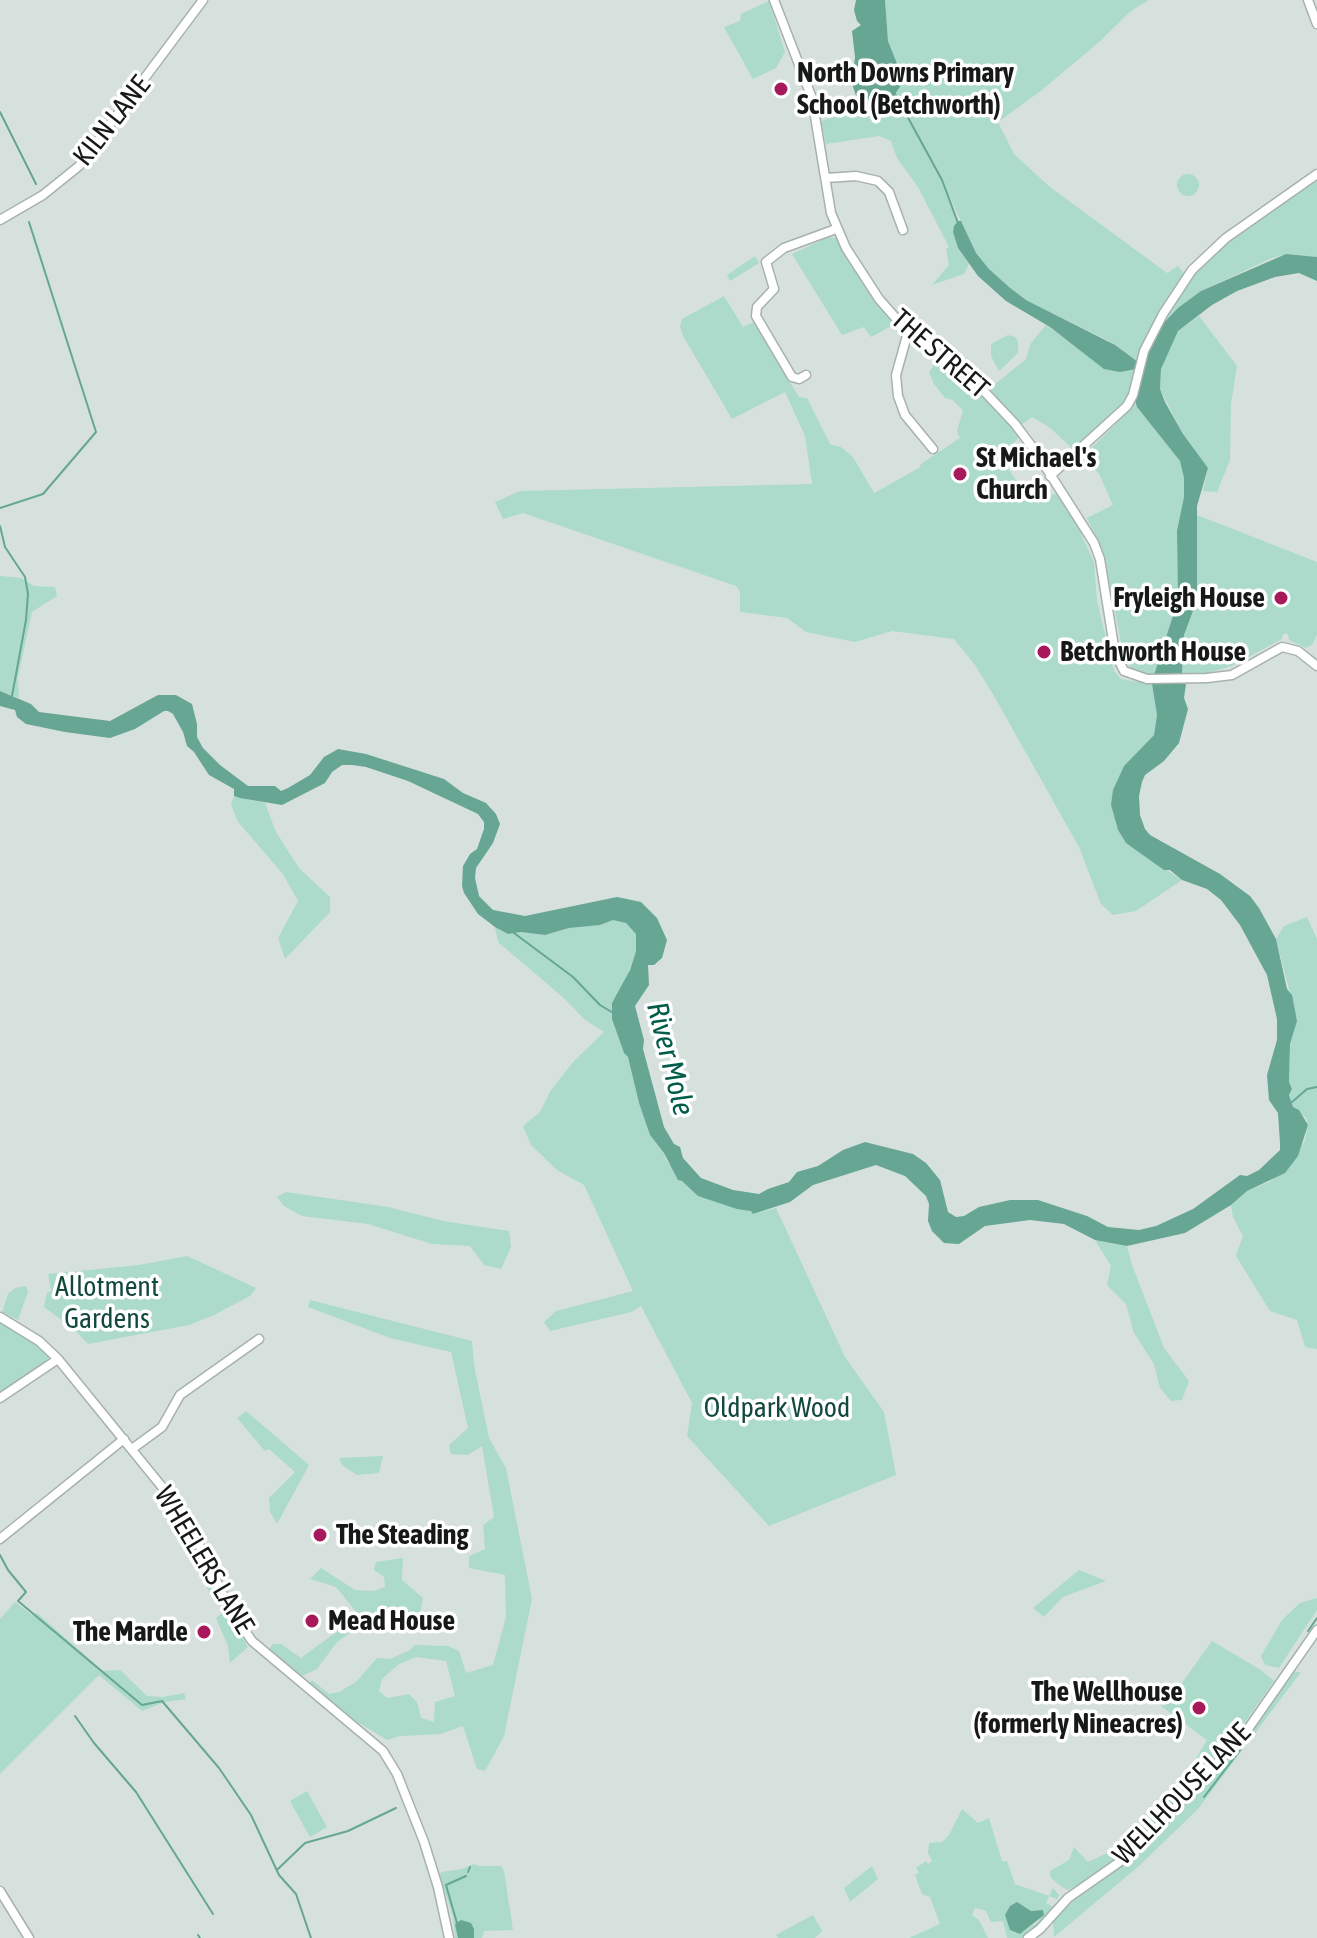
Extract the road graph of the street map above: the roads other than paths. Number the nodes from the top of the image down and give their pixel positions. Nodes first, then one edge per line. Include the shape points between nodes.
1 (203, 0) edge
2 (774, 0) edge
3 (1308, 0) edge
4 (1317, 24) edge
5 (1317, 174) edge
6 (826, 178) junction
7 (0, 220) edge
8 (836, 229) junction
9 (903, 230) dead end
10 (908, 332) junction
11 (806, 375) dead end
12 (933, 449) dead end
13 (1050, 476) junction
14 (1317, 666) edge
15 (0, 1317) edge
16 (259, 1339) dead end
17 (58, 1359) junction
18 (0, 1398) edge
19 (124, 1439) junction
20 (132, 1449) junction
21 (0, 1539) edge
22 (1317, 1630) edge
23 (0, 1891) edge
24 (29, 1938) edge
25 (449, 1938) edge
26 (1028, 1938) edge

1 - 7 street, KILN LANE via 79,166
2 - 6 street, THE STREET via 812,98
3 - 4 street
5 - 13 street via 1226,238 1192,270 1144,351 1127,406
6 - 8 street, THE STREET
6 - 9 street via 878,181 889,192
8 - 10 street, THE STREET via 879,299
8 - 11 street via 784,248 766,262 774,289 757,307 756,316 792,377
10 - 12 street via 896,375 898,396 905,415
10 - 13 street, THE STREET via 998,405
13 - 14 street, THE STREET via 1094,543 1118,664 1124,671 1147,679 1232,675 1282,647 1298,651
15 - 17 street, WHEELERS LANE
16 - 20 street via 180,1395 162,1427
17 - 18 street
17 - 19 street, WHEELERS LANE
19 - 20 street, WHEELERS LANE
19 - 21 street
20 - 25 street, WHEELERS LANE via 185,1519 252,1641 383,1751 424,1842
22 - 26 street, WELLHOUSE LANE via 1248,1729 1146,1839 1068,1898
23 - 24 street

